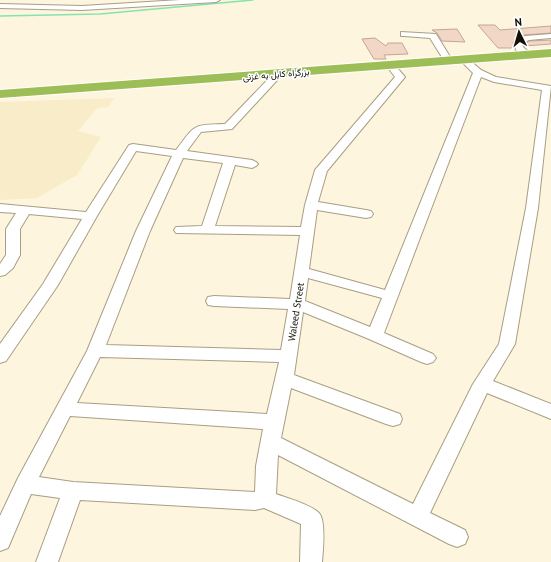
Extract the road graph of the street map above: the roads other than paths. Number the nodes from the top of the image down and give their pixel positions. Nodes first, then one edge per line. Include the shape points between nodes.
1 (216, 0) edge
2 (0, 6) edge
3 (404, 34) dead end
4 (551, 36) edge
5 (551, 53) edge
6 (527, 54) junction
7 (463, 59) junction
8 (448, 60) junction
9 (390, 65) junction
10 (478, 72) junction
11 (278, 74) junction
12 (549, 89) edge
13 (0, 94) edge
14 (179, 154) junction
15 (230, 161) junction
16 (252, 164) dead end
17 (312, 205) junction
18 (0, 208) edge
19 (25, 210) junction
20 (366, 214) dead end
21 (90, 216) junction
22 (181, 230) dead end
23 (207, 230) junction
24 (308, 231) junction
25 (7, 254) edge
26 (0, 272) edge
27 (302, 272) junction
28 (391, 296) junction
29 (214, 301) dead end
30 (297, 304) junction
31 (375, 335) junction
32 (95, 351) junction
33 (289, 356) junction
34 (0, 357) edge
35 (427, 358) dead end
36 (284, 378) junction
37 (482, 384) junction
38 (66, 409) junction
39 (551, 412) edge
40 (393, 419) dead end
41 (275, 422) junction
42 (270, 442) junction
43 (26, 484) junction
44 (73, 491) junction
45 (265, 499) junction
46 (416, 517) junction
47 (457, 537) dead end
48 (0, 541) edge
49 (47, 562) edge
50 (311, 562) edge

1 - 2 street via 82,8
3 - 8 street via 433,36
4 - 6 street via 520,40 519,48
5 - 6 highway, بزرگراه کابل به غزنی
6 - 7 highway, بزرگراه کابل به غزنی
7 - 8 highway, بزرگراه کابل به غزنی
7 - 10 street
8 - 9 highway, بزرگراه کابل به غزنی
9 - 11 highway, بزرگراه کابل به غزنی
9 - 17 street, Waleed Street via 400,77 321,170
10 - 12 street via 494,79
10 - 28 street
11 - 13 highway, بزرگراه کابل به غزنی
11 - 14 street via 228,127 197,130
12 - 37 street via 532,208 507,344
14 - 15 street
14 - 21 street via 132,147
14 - 32 street via 143,231
15 - 16 street
15 - 23 street
17 - 20 street
17 - 24 street, Waleed Street
18 - 19 street
19 - 21 street
19 - 25 street via 13,229
21 - 34 street via 50,285
22 - 23 street
23 - 24 street
24 - 27 street, Waleed Street
25 - 26 street via 8,265
27 - 28 street
27 - 30 street, Waleed Street
28 - 31 street
29 - 30 street
30 - 31 street
30 - 33 street, Waleed Street
31 - 35 street
32 - 33 street
32 - 38 street
33 - 36 street, Waleed Street
36 - 40 street
36 - 41 street, Waleed Street
37 - 39 street
37 - 46 street
38 - 41 street
38 - 43 street
41 - 42 street, Waleed Street
42 - 45 street, Waleed Street
42 - 46 street
43 - 44 street
43 - 48 street
44 - 45 street via 255,501
44 - 49 street
45 - 50 street via 312,520
46 - 47 street

